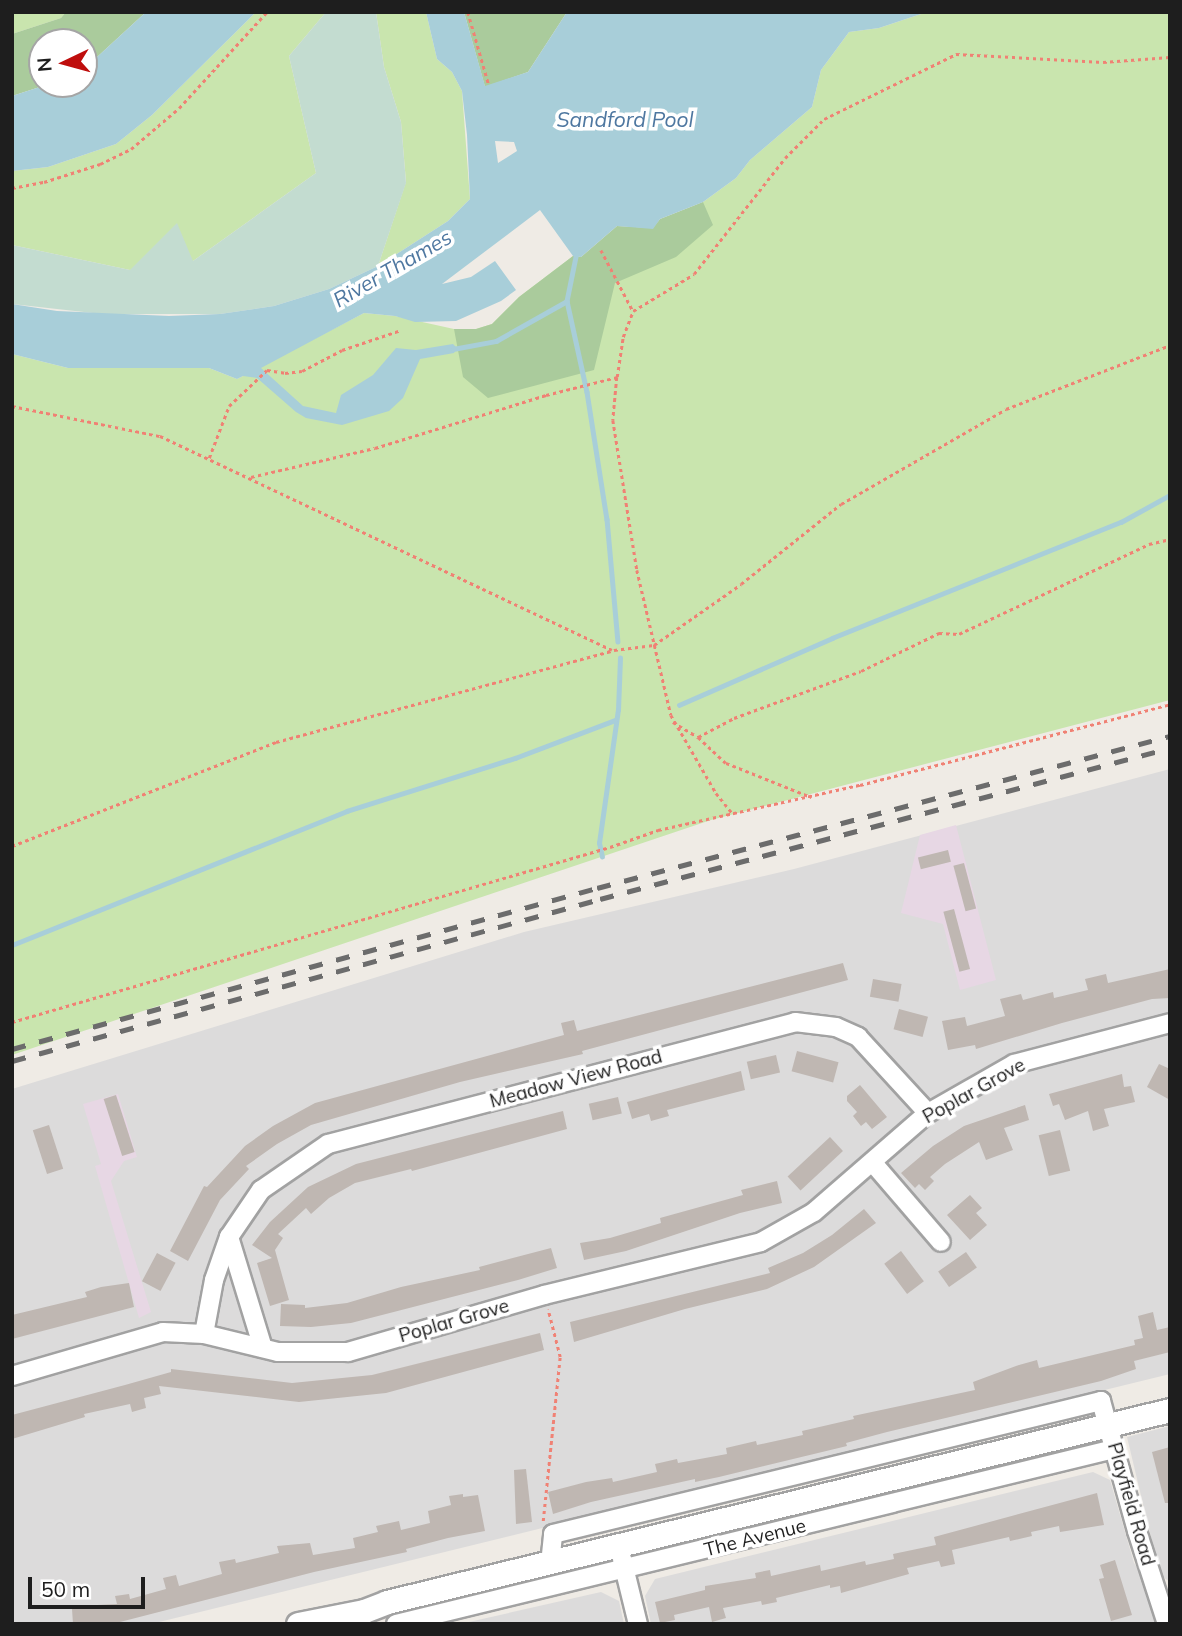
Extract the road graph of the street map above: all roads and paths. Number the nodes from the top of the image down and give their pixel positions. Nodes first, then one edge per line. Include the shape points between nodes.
1 (267, 12) edge
2 (468, 12) edge
3 (1170, 57) edge
4 (489, 85) dead end
5 (12, 188) edge
6 (601, 250) dead end
7 (634, 311) junction
8 (401, 330) dead end
9 (1170, 345) edge
10 (617, 377) junction
11 (12, 406) edge
12 (209, 458) junction
13 (251, 477) junction
14 (1170, 539) edge
15 (654, 645) junction
16 (614, 650) junction
17 (1170, 704) edge
18 (673, 722) junction
19 (698, 737) junction
20 (811, 797) junction
21 (733, 815) junction
22 (12, 846) edge
23 (12, 1022) edge
24 (1170, 1023) edge
25 (928, 1113) junction
26 (873, 1163) junction
27 (229, 1237) junction
28 (941, 1242) dead end
29 (544, 1295) junction
30 (204, 1335) junction
31 (263, 1348) junction
32 (12, 1376) edge
33 (1170, 1410) edge
34 (1108, 1425) junction
35 (1114, 1449) junction
36 (542, 1529) dead end
37 (619, 1547) junction
38 (550, 1564) junction
39 (625, 1570) junction
40 (1165, 1601) edge
41 (366, 1617) edge
42 (298, 1624) edge
43 (396, 1624) edge
44 (638, 1624) edge
45 (1167, 1624) edge

1 - 5 path via 179,108 131,149 89,168
2 - 4 path
3 - 7 path via 1103,62 956,54 824,118 785,158 694,274
6 - 7 path
7 - 10 path via 623,337
8 - 12 path via 342,350 302,371 267,369 229,406
9 - 15 path via 1006,409 841,504 741,584
10 - 13 path via 375,448
10 - 15 path via 613,419
11 - 12 path via 160,436
12 - 13 path
13 - 16 path
14 - 19 path via 1149,544 959,634 939,633 861,671 734,718
15 - 16 path
15 - 18 path
16 - 22 path via 276,742
17 - 20 path
18 - 19 path
18 - 21 path
19 - 20 path via 726,763
20 - 21 path
21 - 23 path via 657,830
24 - 25 street, Poplar Grove via 1014,1064
25 - 26 street, Poplar Grove
25 - 27 street, Meadow View Road via 858,1037 836,1027 795,1022 328,1144 261,1190
26 - 28 street
26 - 29 street, Poplar Grove via 814,1212 761,1242
27 - 30 street, Meadow View Road via 214,1280
27 - 31 street
29 - 31 street, Poplar Grove via 348,1352
29 - 36 path via 560,1357
30 - 31 street, Poplar Grove
30 - 32 street, Poplar Grove via 148,1334
33 - 34 street, The Avenue
34 - 35 street, Playfield Road
34 - 37 street, The Avenue
34 - 38 street via 1101,1401 553,1534
35 - 39 street, The Avenue
35 - 40 street, Playfield Road
37 - 38 street, The Avenue
37 - 39 street
38 - 41 street, The Avenue
39 - 43 street, The Avenue
39 - 44 street
40 - 45 street, Playfield Road
41 - 42 street, The Avenue

